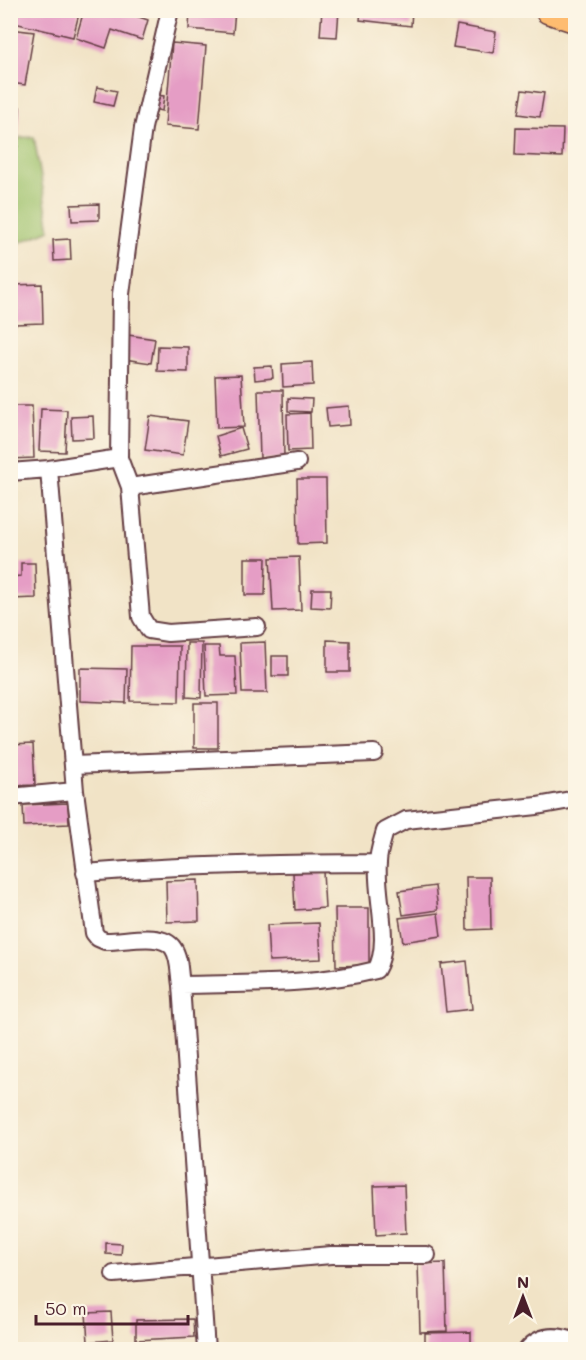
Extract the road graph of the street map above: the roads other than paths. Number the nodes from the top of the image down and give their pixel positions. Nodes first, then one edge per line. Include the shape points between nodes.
1 (170, 10) edge
2 (549, 10) edge
3 (576, 19) edge
4 (119, 458) junction
5 (297, 462) dead end
6 (50, 469) junction
7 (10, 472) edge
8 (130, 488) junction
9 (257, 627) dead end
10 (374, 753) dead end
11 (73, 765) junction
12 (75, 791) junction
13 (10, 797) edge
14 (576, 799) edge
15 (378, 863) junction
16 (85, 873) junction
17 (181, 985) junction
18 (427, 1255) dead end
19 (200, 1265) junction
20 (114, 1274) dead end
21 (576, 1342) edge
22 (206, 1350) edge
23 (527, 1350) edge

1 - 4 street via 143,128 121,294
2 - 3 main road
4 - 6 street
4 - 8 street
5 - 8 street
6 - 7 street
6 - 11 street
8 - 9 street via 141,617 149,630 168,633
10 - 11 street
11 - 12 street
12 - 13 street
12 - 16 street
14 - 15 street via 406,820 385,831
15 - 16 street via 258,863
15 - 17 street via 383,944 376,970 347,978
16 - 17 street via 98,938 114,942 155,938 165,941 177,956
17 - 19 street
18 - 19 street via 331,1255
19 - 20 street
19 - 22 street
21 - 23 street via 545,1337

